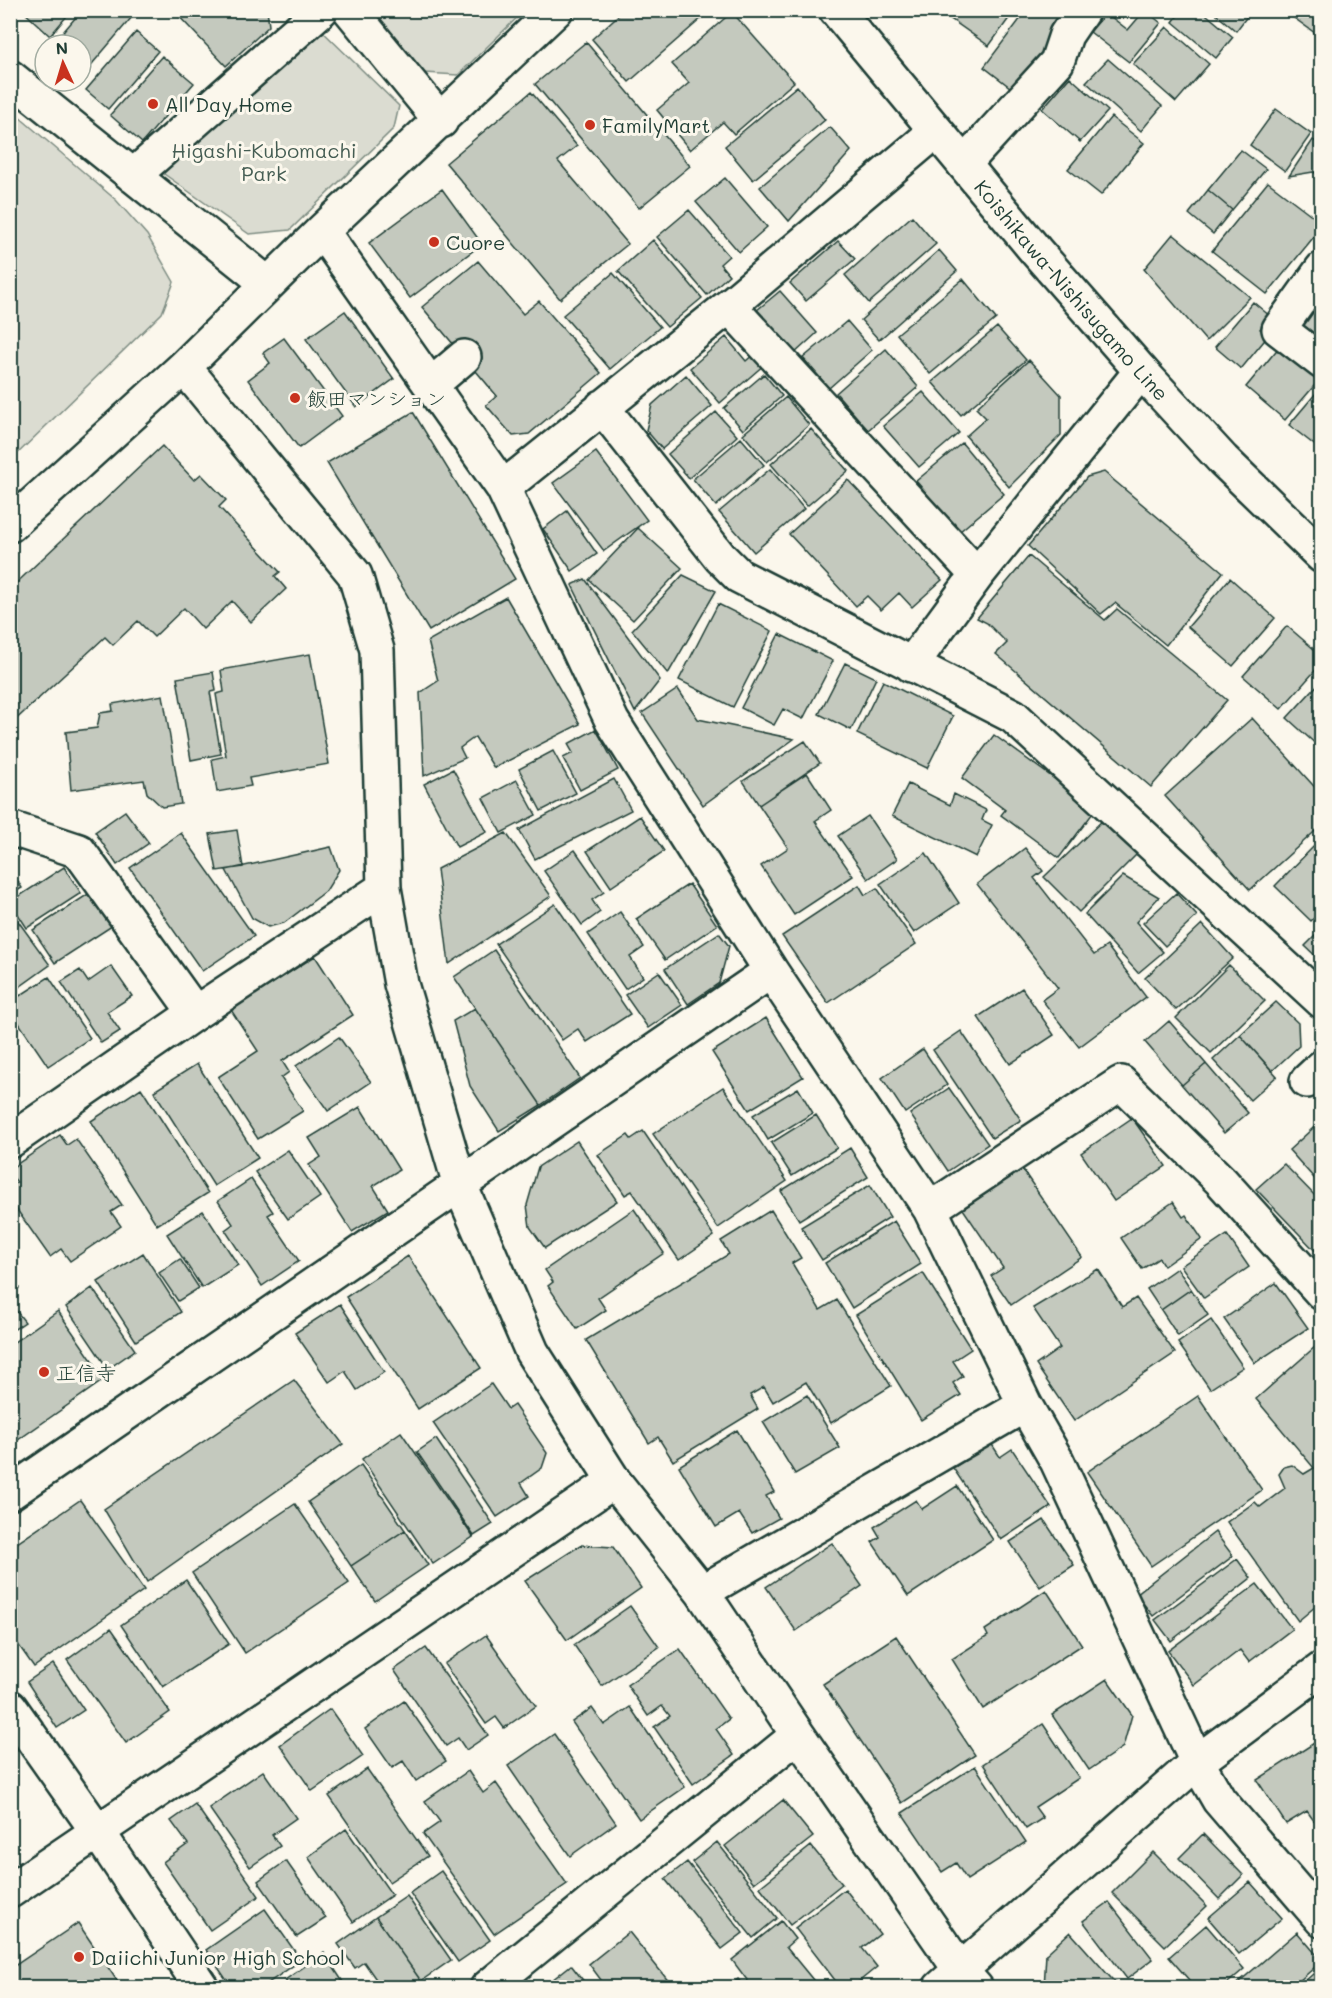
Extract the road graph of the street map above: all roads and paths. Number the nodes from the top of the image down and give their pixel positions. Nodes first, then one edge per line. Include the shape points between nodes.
1 (321, 10) edge
2 (350, 10) edge
3 (556, 10) edge
4 (836, 10) edge
5 (1083, 10) edge
6 (10, 77) edge
7 (441, 121) junction
8 (936, 131) junction
9 (964, 164) junction
10 (133, 176) junction
11 (322, 231) junction
12 (1322, 269) edge
13 (268, 285) junction
14 (729, 306) junction
15 (464, 357) dead end
16 (1322, 362) edge
17 (184, 367) junction
18 (1141, 371) junction
19 (430, 385) junction
20 (602, 407) junction
21 (503, 488) junction
22 (10, 525) edge
23 (1322, 556) edge
24 (977, 575) junction
25 (911, 665) junction
26 (10, 828) edge
27 (384, 888) junction
28 (771, 971) junction
29 (1322, 1001) edge
30 (195, 1013) junction
31 (10, 1141) edge
32 (460, 1185) junction
33 (930, 1209) junction
34 (1322, 1293) edge
35 (1025, 1405) junction
36 (614, 1481) junction
37 (14, 1482) edge
38 (702, 1592) junction
39 (1322, 1669) edge
40 (10, 1707) edge
41 (798, 1735) junction
42 (1197, 1762) junction
43 (98, 1832) junction
44 (15, 1878) edge
45 (1322, 1920) edge
46 (959, 1982) edge
47 (202, 1988) edge
48 (487, 1988) edge

1 - 10 street
2 - 7 street
3 - 7 street
4 - 8 street, Koishikawa-Nishisugamo Line
5 - 9 street via 1066,35 1057,62
6 - 10 street
7 - 11 street
8 - 9 street, Koishikawa-Nishisugamo Line
8 - 14 street
9 - 18 street, Koishikawa-Nishisugamo Line
10 - 13 street
11 - 13 street
11 - 19 street
12 - 16 street via 1280,329
13 - 17 street
14 - 20 street
14 - 24 street
15 - 19 street
17 - 22 street
17 - 27 street via 355,575 377,650
18 - 23 street, Koishikawa-Nishisugamo Line via 1223,460
18 - 24 street
19 - 21 street
20 - 21 street
20 - 25 street via 739,576
21 - 28 street via 612,721
24 - 25 street
25 - 29 street via 1013,716
26 - 30 street via 79,851
27 - 30 street
27 - 32 street via 401,984
28 - 32 street
28 - 33 street
30 - 31 street
32 - 36 street via 532,1352
32 - 37 street
33 - 34 street via 1121,1083 1222,1182
33 - 35 street
35 - 38 street
35 - 42 street via 1057,1461
36 - 38 street
36 - 43 street
38 - 41 street
39 - 42 street
40 - 43 street
41 - 46 street
41 - 48 street
42 - 45 street via 1219,1800
42 - 46 street
43 - 44 street
43 - 47 street

